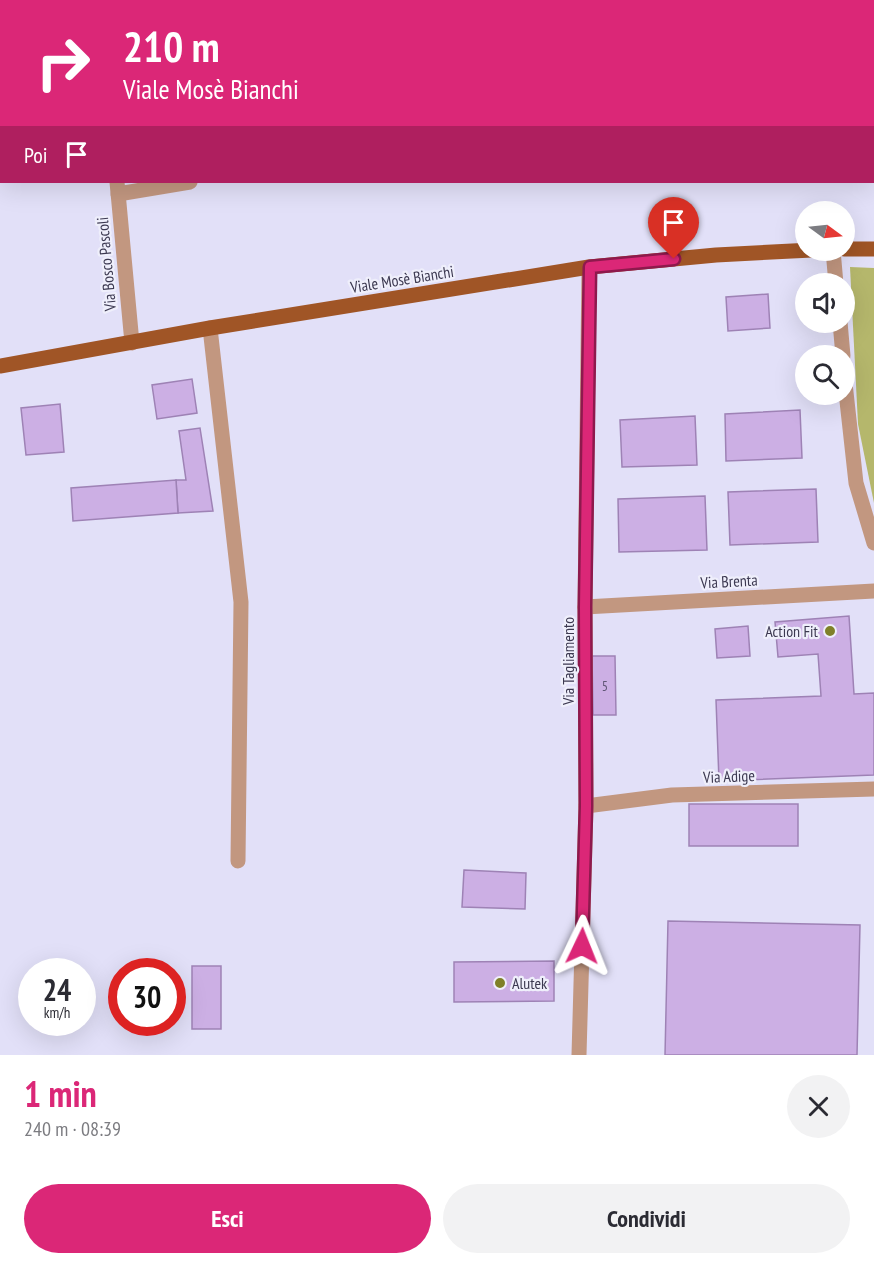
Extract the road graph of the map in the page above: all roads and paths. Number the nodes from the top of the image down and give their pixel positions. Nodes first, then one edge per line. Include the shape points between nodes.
1 (178, 183) edge
2 (117, 188) edge
3 (855, 249) edge
4 (874, 249) edge
5 (795, 251) edge
6 (590, 267) junction
7 (210, 328) junction
8 (132, 343) junction
9 (0, 366) edge
10 (847, 405) edge
11 (874, 543) edge
12 (874, 591) edge
13 (585, 607) junction
14 (874, 789) edge
15 (586, 806) junction
16 (238, 861) dead end
17 (579, 1055) edge

1 - 2 street
2 - 8 street, Via Bosco Pascoli
3 - 4 main road
5 - 6 main road, Viale Mosè Bianchi
6 - 7 main road, Viale Mosè Bianchi
6 - 13 street, Via Tagliamento
7 - 8 main road, Viale Mosè Bianchi
7 - 16 street via 241,602
8 - 9 main road, Viale Mosè Bianchi
10 - 11 street via 856,483
12 - 13 street, Via Brenta
13 - 15 street, Via Tagliamento
14 - 15 street, Via Adige via 672,795
15 - 17 street, Via Tagliamento

